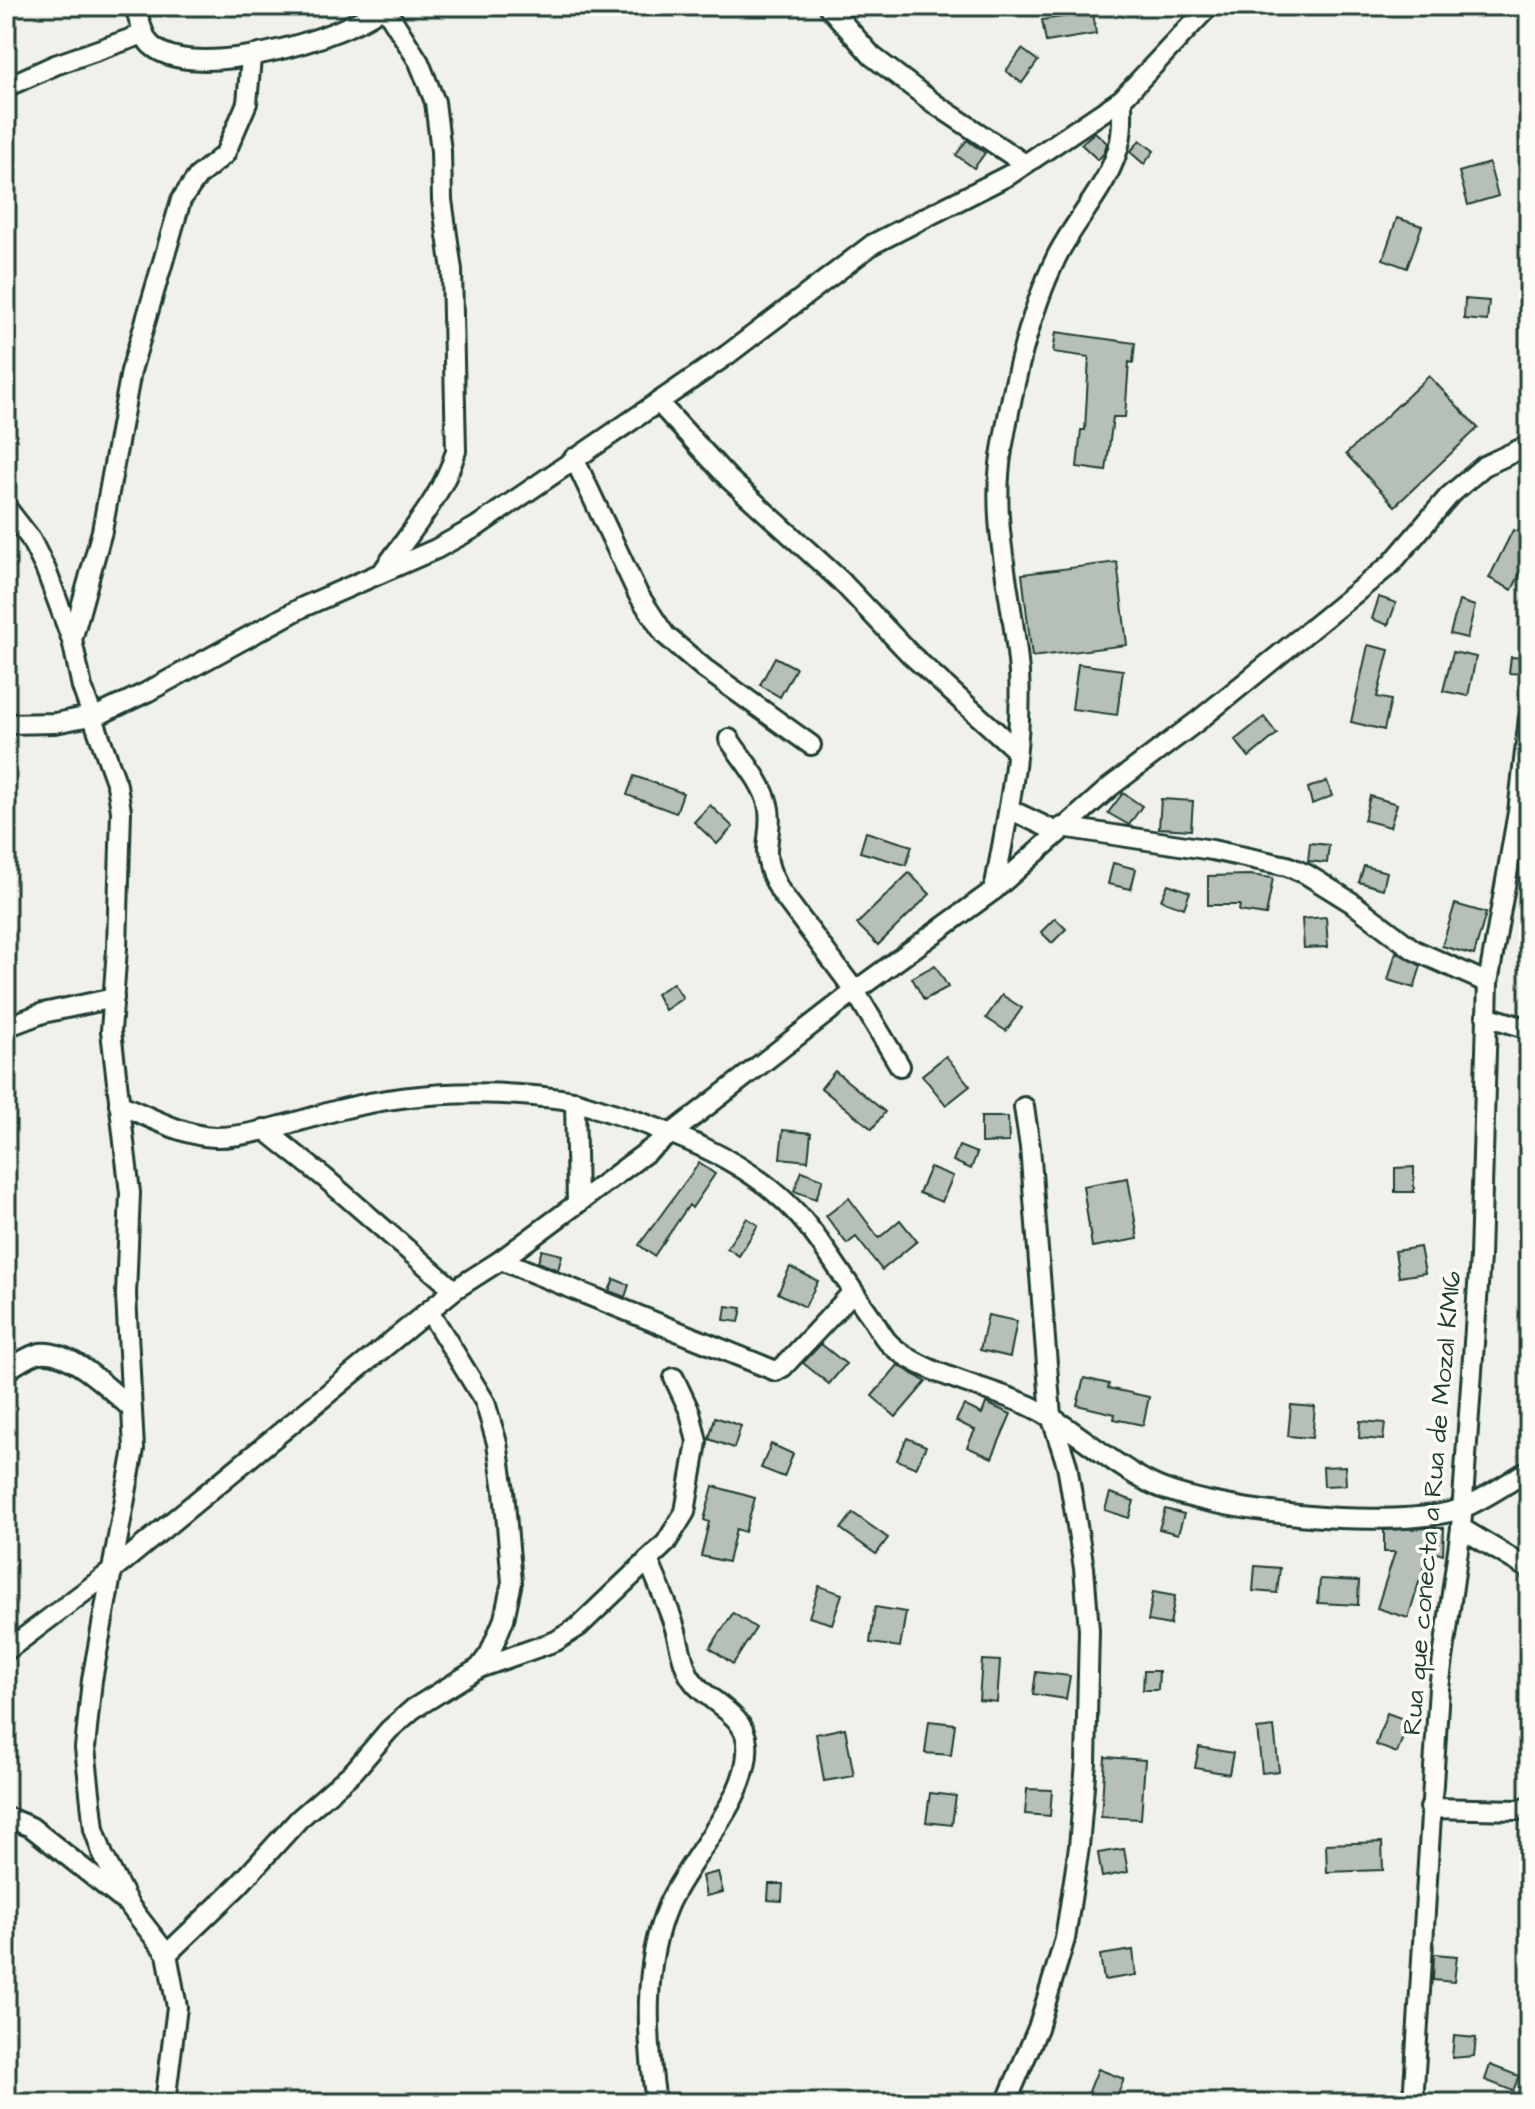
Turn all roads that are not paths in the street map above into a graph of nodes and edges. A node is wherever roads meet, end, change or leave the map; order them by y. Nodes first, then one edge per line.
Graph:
1 (134, 6) edge
2 (384, 6) edge
3 (828, 6) edge
4 (1209, 6) edge
5 (144, 34) junction
6 (251, 58) junction
7 (6, 87) edge
8 (1122, 99) junction
9 (1025, 164) junction
10 (658, 402) junction
11 (1529, 445) edge
12 (574, 458) junction
13 (6, 507) edge
14 (382, 572) junction
15 (72, 640) junction
16 (91, 718) junction
17 (1529, 718) edge
18 (6, 724) edge
19 (729, 739) dead end
20 (811, 745) dead end
21 (1016, 750) junction
22 (1009, 809) junction
23 (1059, 830) junction
24 (994, 890) junction
25 (1488, 983) junction
26 (855, 991) junction
27 (114, 998) junction
28 (1486, 1016) junction
29 (6, 1027) edge
30 (1529, 1029) edge
31 (900, 1066) dead end
32 (575, 1101) junction
33 (119, 1104) junction
34 (1024, 1107) dead end
35 (264, 1129) junction
36 (671, 1134) junction
37 (577, 1202) junction
38 (501, 1260) junction
39 (454, 1290) junction
40 (852, 1293) junction
41 (429, 1311) junction
42 (6, 1371) edge
43 (674, 1378) dead end
44 (130, 1407) junction
45 (1051, 1416) junction
46 (1529, 1470) edge
47 (1463, 1508) junction
48 (1461, 1528) junction
49 (648, 1560) junction
50 (1529, 1569) edge
51 (112, 1571) junction
52 (6, 1651) edge
53 (479, 1668) junction
54 (1529, 1806) edge
55 (1430, 1808) junction
56 (6, 1817) edge
57 (129, 1905) junction
58 (167, 1954) junction
59 (165, 2103) edge
60 (656, 2103) edge
61 (1006, 2103) edge
62 (1413, 2103) edge

1 - 5 street
2 - 6 street
2 - 14 street
3 - 9 street
4 - 8 street
5 - 6 street
5 - 7 street
6 - 15 street
8 - 9 street
8 - 21 street
9 - 10 street
10 - 12 street
10 - 21 street
11 - 23 street
12 - 14 street
12 - 20 street
13 - 15 street
14 - 16 street
15 - 16 street
16 - 18 street
16 - 27 street
17 - 25 street, Rua que conecta a Rua de Mozal KM16
19 - 26 street
21 - 22 street
22 - 23 street
22 - 24 street
23 - 24 street
23 - 25 street
24 - 26 street
25 - 28 street, Rua que conecta a Rua de Mozal KM16
26 - 31 street
26 - 36 street
27 - 29 street
27 - 33 street
28 - 30 street
28 - 47 street, Rua que conecta a Rua de Mozal KM16
32 - 35 street
32 - 36 street
32 - 37 street
33 - 35 street
33 - 44 street
34 - 45 street
35 - 39 street
36 - 37 street
36 - 40 street
37 - 38 street
38 - 39 street
38 - 40 street
39 - 41 street
40 - 45 street
41 - 51 street
41 - 53 street
42 - 44 street
43 - 49 street
44 - 51 street
45 - 47 street
45 - 61 street
46 - 47 street
47 - 48 street, Rua que conecta a Rua de Mozal KM16
48 - 50 street
48 - 55 street, Rua que conecta a Rua de Mozal KM16
49 - 53 street
49 - 60 street
51 - 52 street
51 - 57 street
53 - 58 street
54 - 55 street
55 - 62 street, Rua que conecta a Rua de Mozal KM16
56 - 57 street
57 - 58 street
58 - 59 street

